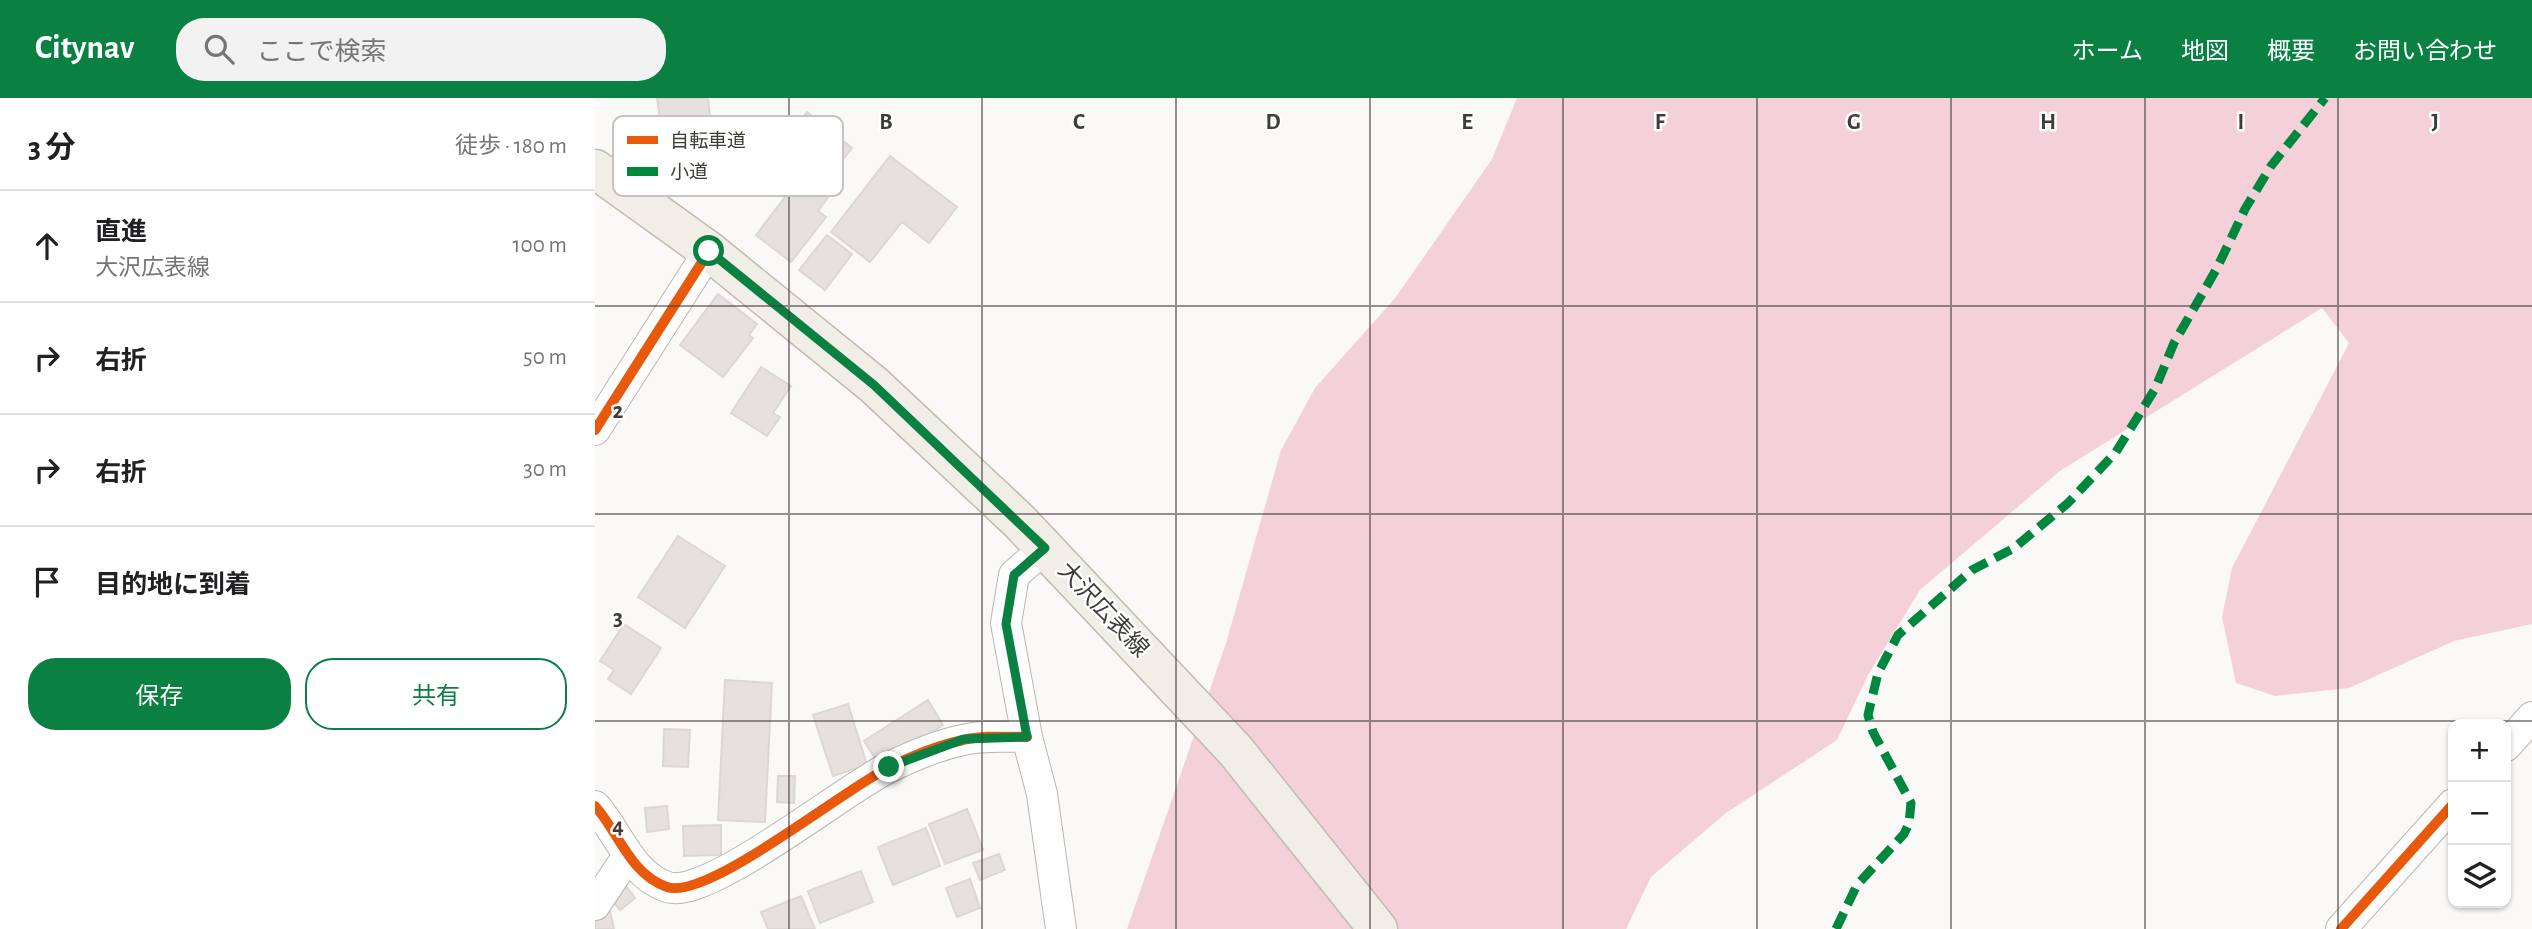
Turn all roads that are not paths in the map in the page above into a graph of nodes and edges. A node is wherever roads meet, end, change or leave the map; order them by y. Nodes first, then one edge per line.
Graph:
1 (595, 169) edge
2 (613, 182) edge
3 (633, 196) edge
4 (709, 251) junction
5 (595, 430) edge
6 (1045, 548) junction
7 (2532, 717) edge
8 (1027, 737) junction
9 (2511, 740) edge
10 (595, 806) edge
11 (2448, 810) edge
12 (627, 857) junction
13 (595, 905) edge
14 (1061, 929) edge
15 (1378, 929) edge
16 (2341, 929) edge

1 - 2 main road, 大沢広表線
3 - 4 main road, 大沢広表線
4 - 5 street
4 - 6 main road, 大沢広表線
6 - 8 street
6 - 15 main road, 大沢広表線
7 - 9 street
8 - 12 street
8 - 14 street
10 - 12 street
11 - 16 street
12 - 13 street

